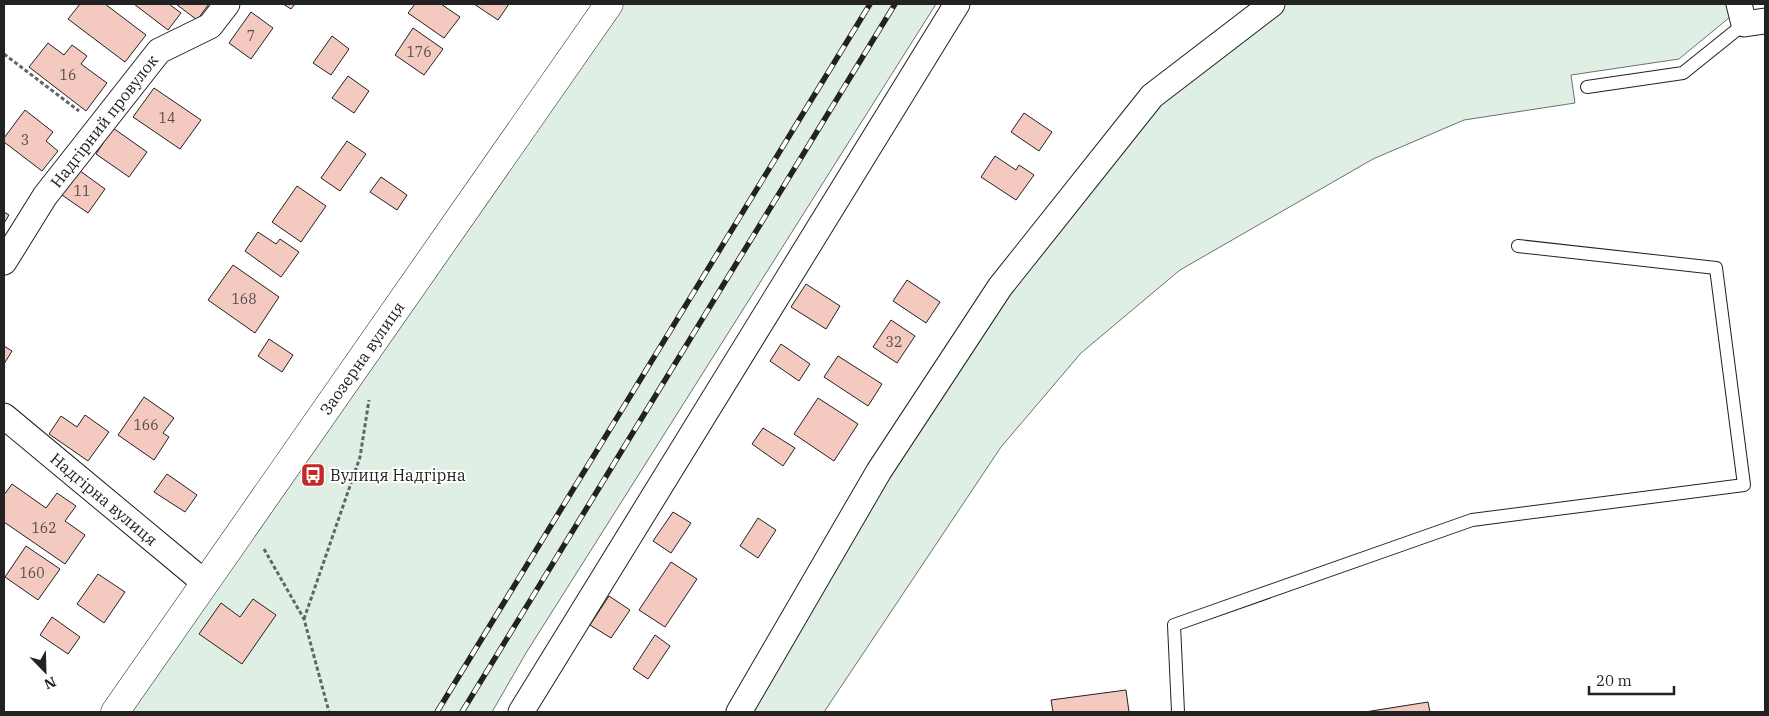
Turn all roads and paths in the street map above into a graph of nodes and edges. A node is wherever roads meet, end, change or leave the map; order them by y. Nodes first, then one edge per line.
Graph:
1 (227, 4) edge
2 (609, 4) edge
3 (957, 4) edge
4 (1272, 4) edge
5 (1749, 16) edge
6 (4, 54) edge
7 (1587, 87) dead end
8 (99, 126) junction
9 (1518, 246) dead end
10 (4, 262) edge
11 (370, 391) dead end
12 (4, 416) edge
13 (248, 522) junction
14 (205, 583) junction
15 (304, 619) junction
16 (115, 712) edge
17 (329, 712) edge
18 (522, 712) edge
19 (739, 712) edge
20 (1178, 712) edge

1 - 8 street, Надгірний провулок
2 - 13 street, Заозерна вулиця
3 - 18 street
4 - 19 street
5 - 7 lane
6 - 8 path
8 - 10 street, Надгірний провулок
9 - 20 lane
11 - 15 path
12 - 14 street, Надгірна вулиця
13 - 14 street, Заозерна вулиця
13 - 15 path
14 - 16 street, Заозерна вулиця
15 - 17 path

